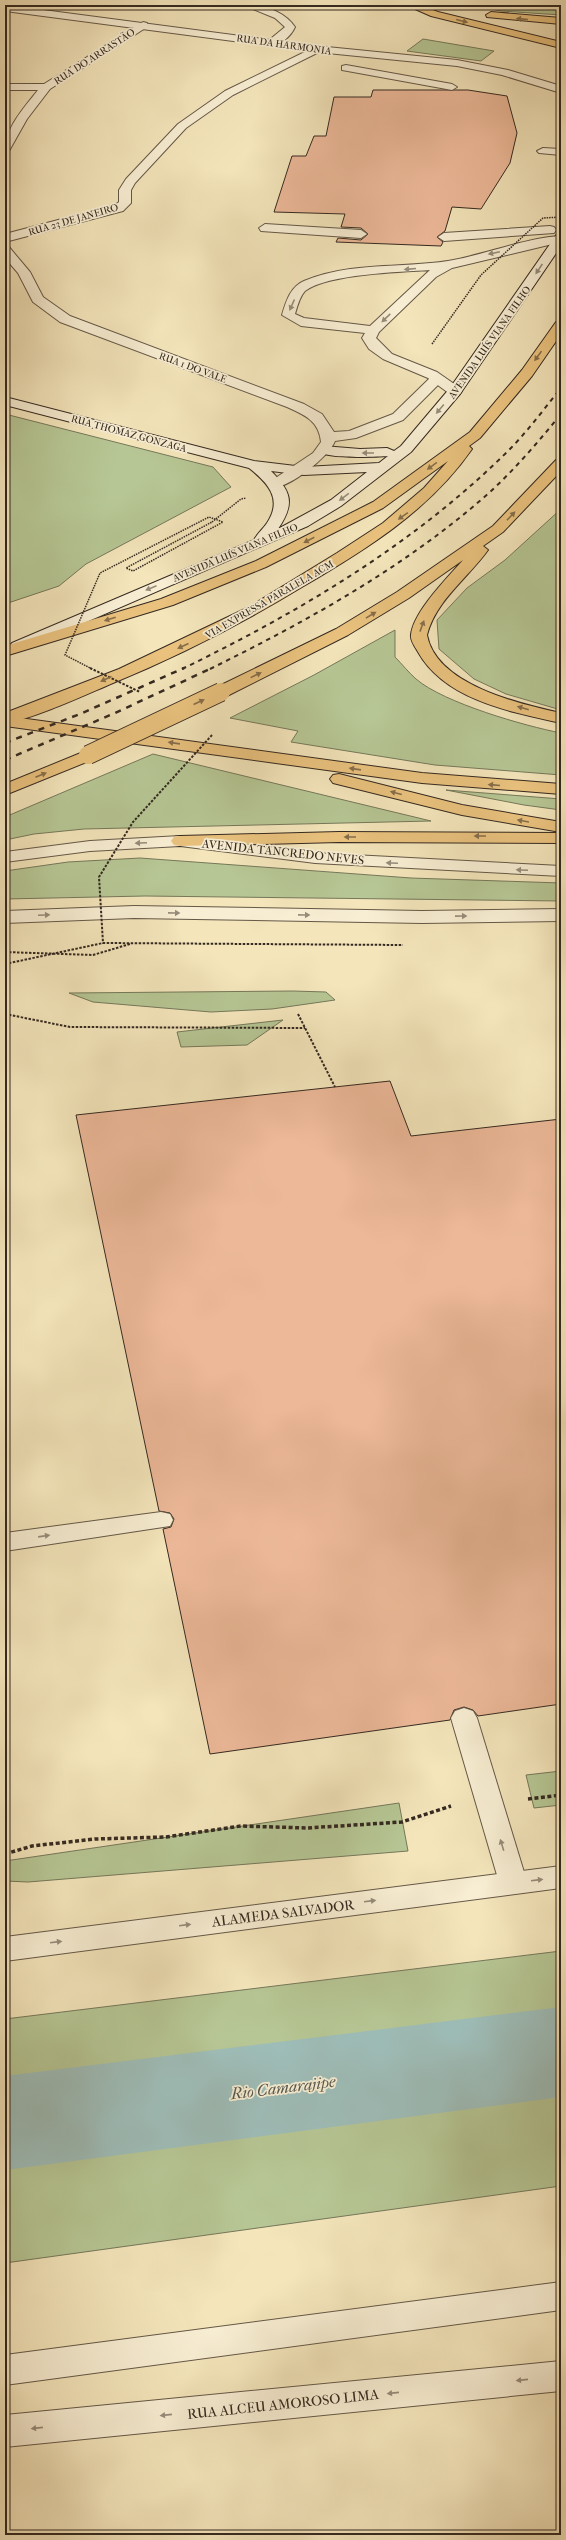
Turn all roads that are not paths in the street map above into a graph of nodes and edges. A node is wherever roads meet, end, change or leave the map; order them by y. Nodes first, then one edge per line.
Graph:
1 (248, 5) edge
2 (411, 5) edge
3 (444, 5) edge
4 (5, 8) edge
5 (561, 21) edge
6 (144, 25) junction
7 (272, 43) junction
8 (561, 45) edge
9 (317, 49) junction
10 (346, 68) dead end
11 (5, 87) edge
12 (46, 87) junction
13 (452, 87) dead end
14 (561, 90) edge
15 (5, 149) edge
16 (543, 151) dead end
17 (561, 152) edge
18 (265, 228) dead end
19 (361, 234) dead end
20 (561, 235) edge
21 (444, 237) dead end
22 (5, 238) edge
23 (5, 250) edge
24 (448, 265) junction
25 (5, 271) edge
26 (24, 272) junction
27 (561, 325) edge
28 (373, 330) junction
29 (438, 378) junction
30 (455, 391) junction
31 (5, 401) edge
32 (475, 435) junction
33 (325, 444) junction
34 (406, 448) junction
35 (561, 463) edge
36 (254, 465) junction
37 (384, 466) junction
38 (298, 471) junction
39 (279, 490) junction
40 (498, 529) junction
41 (256, 545) junction
42 (7, 650) edge
43 (561, 718) edge
44 (5, 720) edge
45 (213, 748) junction
46 (561, 789) edge
47 (5, 790) edge
48 (561, 827) edge
49 (561, 838) edge
50 (180, 841) junction
51 (5, 857) edge
52 (561, 871) edge
53 (561, 915) edge
54 (5, 917) edge
55 (161, 1520) dead end
56 (5, 1542) edge
57 (464, 1718) dead end
58 (561, 1877) edge
59 (513, 1882) junction
60 (5, 1949) edge
61 (561, 2296) edge
62 (5, 2370) edge
63 (561, 2376) edge
64 (5, 2431) edge

1 - 7 street
2 -> 8 main road
5 -> 3 main road
4 - 6 street, RUA DA HARMONIA
6 - 7 street, RUA DA HARMONIA
6 - 12 street, RUA DO ARRASTÃO
7 - 9 street, RUA DA HARMONIA
9 - 14 street, RUA DA HARMONIA
9 - 22 street, RUA 23 DE JANEIRO
10 - 13 street
11 - 12 street
12 - 15 street, RUA DO ARRASTÃO
16 - 17 street
18 - 19 street
20 - 21 street
20 -> 24 street
20 -> 30 street, AVENIDA LUÍS VIANA FILHO
23 - 26 street, RUA 1 DO VALE
24 -> 28 street
24 -> 28 street
25 - 26 street
26 - 33 street, RUA 1 DO VALE
27 -> 32 main road, AVENIDA LUÍS VIANA FILHO
28 - 29 street
29 - 30 street
29 - 33 street
30 -> 34 street, AVENIDA LUÍS VIANA FILHO
31 - 36 street, RUA THOMAZ GONZAGA
32 -> 42 main road, AVENIDA LUÍS VIANA FILHO
32 -> 44 main road, VIA EXPRESSA PARALELA ACM
34 -> 33 street
33 - 38 street
34 - 37 street, AVENIDA LUÍS VIANA FILHO
40 -> 35 main road
36 - 38 street, RUA THOMAZ GONZAGA
36 - 39 street, RUA THOMAZ GONZAGA
37 - 38 street, RUA THOMAZ GONZAGA
37 -> 41 street, AVENIDA LUÍS VIANA FILHO
38 - 39 street
39 - 41 street
43 -> 40 main road
47 -> 40 main road, bridge
41 -> 42 street, AVENIDA LUÍS VIANA FILHO
45 -> 44 main road
46 -> 45 main road
48 -> 45 main road
49 -> 50 main road
50 -> 51 street, AVENIDA TANCREDO NEVES
52 -> 50 street, AVENIDA TANCREDO NEVES
54 -> 53 street
56 -> 55 street
59 -> 57 street
59 -> 58 street, ALAMEDA SALVADOR
60 -> 59 street, ALAMEDA SALVADOR
61 - 62 street
63 -> 64 street, RUA ALCEU AMOROSO LIMA

